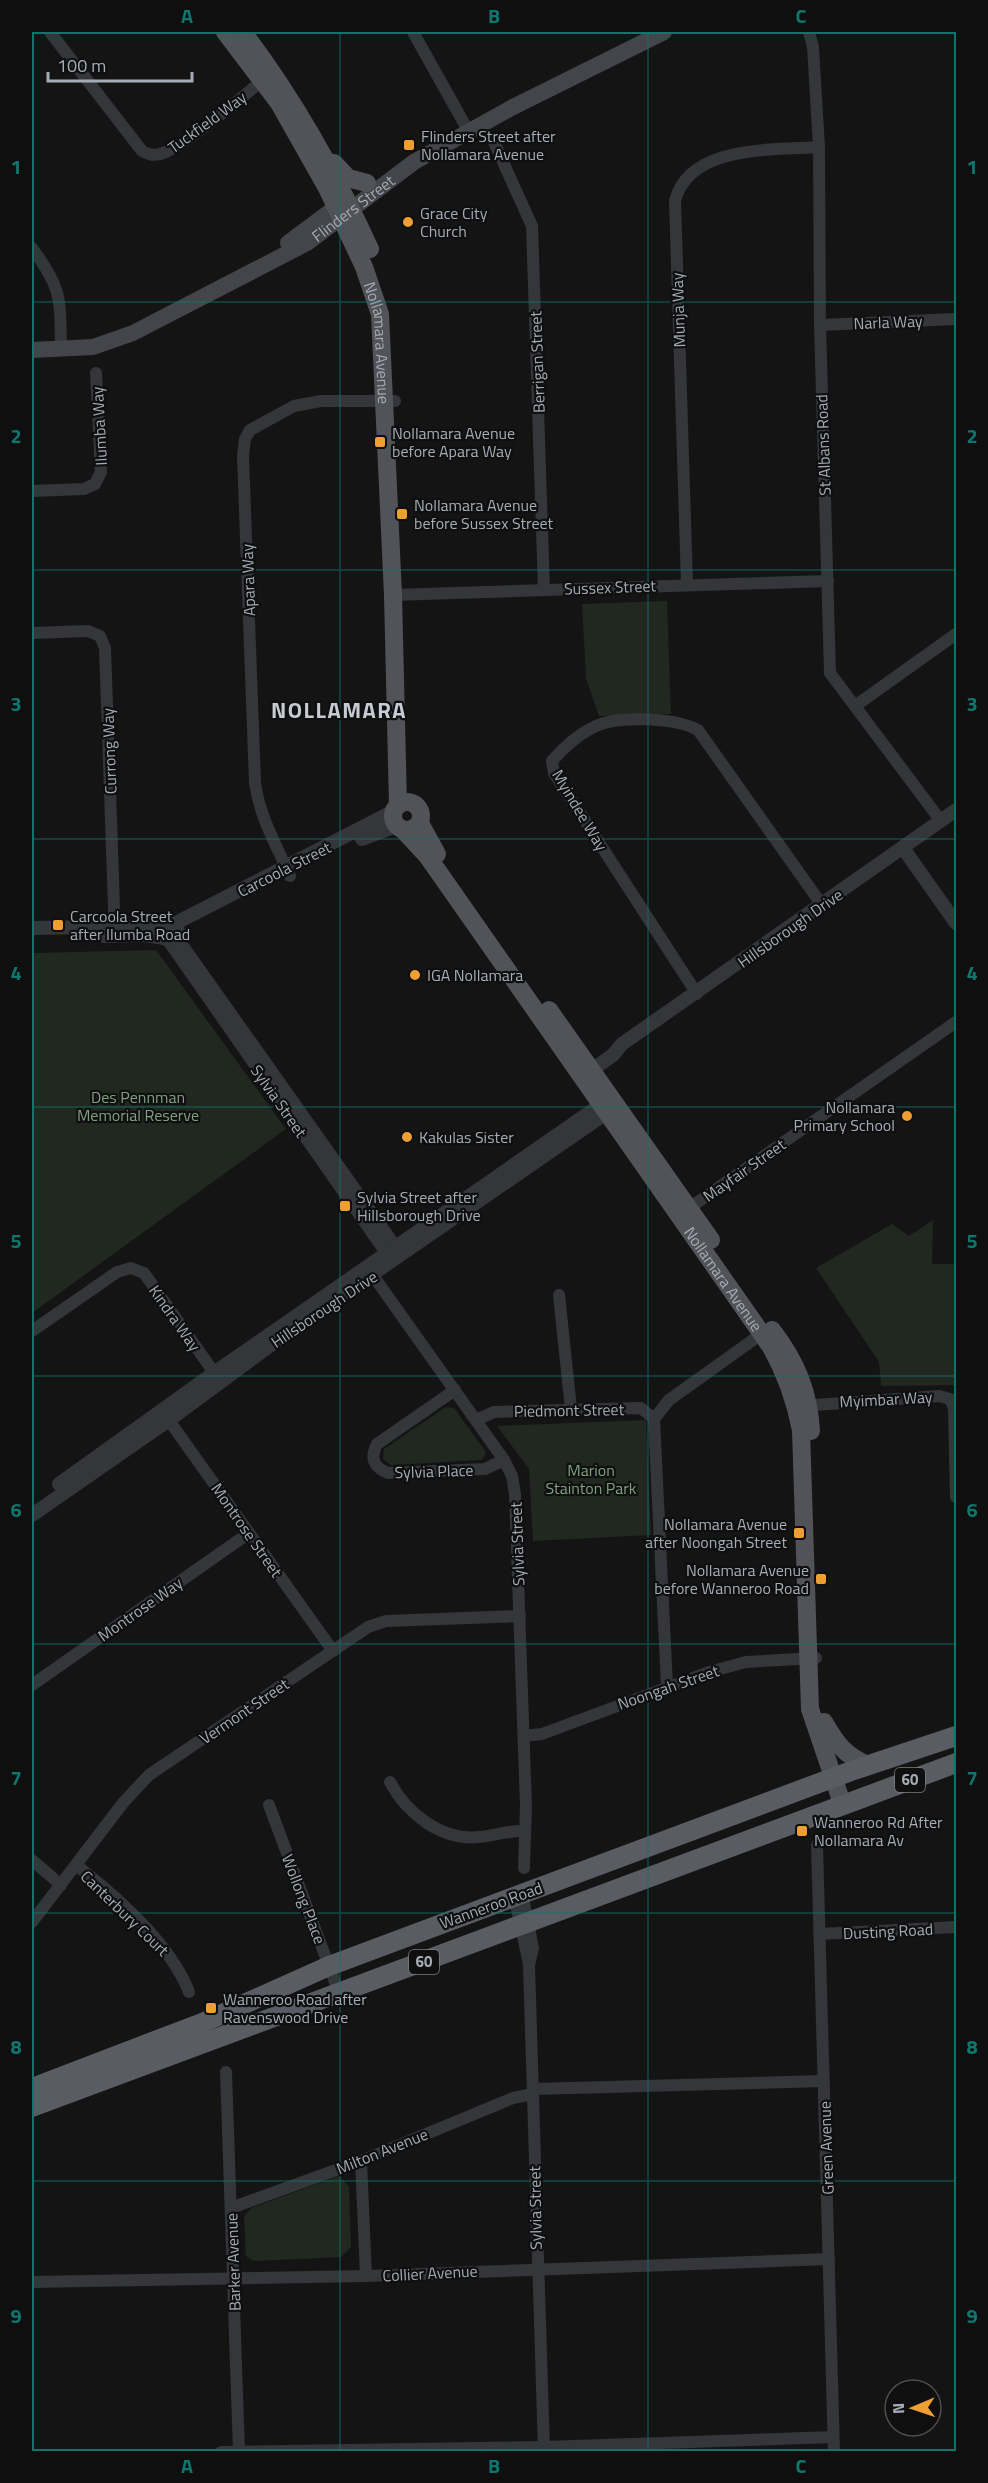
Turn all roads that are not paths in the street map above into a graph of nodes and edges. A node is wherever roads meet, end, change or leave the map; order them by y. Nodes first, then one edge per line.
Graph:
1 (50, 32) edge
2 (225, 32) edge
3 (243, 32) edge
4 (412, 32) edge
5 (641, 32) edge
6 (664, 32) edge
7 (809, 32) edge
8 (268, 76) junction
9 (467, 127) junction
10 (494, 142) dead end
11 (317, 144) junction
12 (819, 147) junction
13 (367, 183) junction
14 (344, 208) junction
15 (32, 248) edge
16 (957, 319) edge
17 (820, 325) junction
18 (32, 343) edge
19 (61, 346) junction
20 (32, 350) edge
21 (96, 373) dead end
22 (390, 401) junction
23 (32, 491) edge
24 (828, 581) junction
25 (687, 584) junction
26 (544, 590) junction
27 (397, 595) junction
28 (32, 633) edge
29 (957, 634) edge
30 (855, 706) junction
31 (957, 810) edge
32 (403, 816) junction
33 (941, 821) junction
34 (903, 848) junction
35 (288, 872) junction
36 (822, 905) junction
37 (957, 923) edge
38 (115, 931) junction
39 (36, 932) edge
40 (171, 933) junction
41 (697, 994) junction
42 (957, 1022) edge
43 (585, 1069) junction
44 (609, 1105) junction
45 (684, 1212) junction
46 (394, 1254) junction
47 (370, 1271) junction
48 (559, 1295) dead end
49 (766, 1330) junction
50 (32, 1331) edge
51 (217, 1377) junction
52 (455, 1390) junction
53 (803, 1406) junction
54 (571, 1409) junction
55 (165, 1415) junction
56 (654, 1419) junction
57 (476, 1420) junction
58 (504, 1460) junction
59 (957, 1497) edge
60 (32, 1505) edge
61 (32, 1515) edge
62 (249, 1533) junction
63 (520, 1616) junction
64 (333, 1651) junction
65 (812, 1658) junction
66 (32, 1685) edge
67 (667, 1686) junction
68 (824, 1722) junction
69 (524, 1736) junction
70 (957, 1736) edge
71 (821, 1746) junction
72 (957, 1762) edge
73 (868, 1766) junction
74 (837, 1776) junction
75 (390, 1782) dead end
76 (803, 1789) junction
77 (847, 1804) junction
78 (269, 1805) dead end
79 (525, 1831) junction
80 (817, 1845) dead end
81 (32, 1860) edge
82 (76, 1865) junction
83 (524, 1868) dead end
84 (62, 1885) junction
85 (518, 1895) junction
86 (32, 1922) edge
87 (525, 1924) junction
88 (957, 1927) edge
89 (819, 1934) junction
90 (329, 1966) junction
91 (189, 1992) dead end
92 (339, 1993) junction
93 (226, 2072) dead end
94 (824, 2081) junction
95 (32, 2088) edge
96 (533, 2091) junction
97 (32, 2107) edge
98 (362, 2161) junction
99 (231, 2208) junction
100 (829, 2259) junction
101 (536, 2268) junction
102 (366, 2276) junction
103 (233, 2278) junction
104 (32, 2282) edge
105 (833, 2437) junction
106 (544, 2449) edge
107 (221, 2451) edge
108 (239, 2451) edge
109 (834, 2451) edge

1 - 8 street, Tuckfield Way
2 - 8 main road, Nollamara Avenue
3 - 8 main road, Nollamara Avenue
4 - 9 street
5 - 9 main road, Flinders Street
6 - 9 main road, Flinders Street
7 - 12 street, St Albans Road
8 - 11 main road, Nollamara Avenue
8 - 14 main road, Nollamara Avenue
9 - 13 main road, Flinders Street
9 - 14 main road, Flinders Street
10 - 26 street, Berrigan Street
11 - 13 main road
11 - 14 main road, Nollamara Avenue
12 - 17 street, St Albans Road
12 - 25 street, Munja Way
13 - 14 main road, Flinders Street
14 - 19 main road, Flinders Street
14 - 22 main road, Nollamara Avenue
15 - 19 street
16 - 17 street, Narla Way
17 - 24 street, St Albans Road
18 - 19 main road, Flinders Street
19 - 20 main road, Flinders Street
21 - 23 street, Ilumba Way
22 - 27 main road, Nollamara Avenue
22 - 35 street, Apara Way
24 - 25 street, Sussex Street
24 - 30 street, St Albans Road
25 - 26 street, Sussex Street
26 - 27 street, Sussex Street
27 - 32 main road, Nollamara Avenue
28 - 38 street, Currong Way
29 - 30 street
30 - 33 street, St Albans Road
31 - 33 street, Hillsborough Drive
32 - 35 street, Carcoola Street
32 - 43 main road, Nollamara Avenue
33 - 34 street, Hillsborough Drive
34 - 36 street, Hillsborough Drive
34 - 37 street
35 - 40 street, Carcoola Street
36 - 41 street, Hillsborough Drive
36 - 41 street, Myindee Way
38 - 39 street, Carcoola Street
38 - 40 street, Carcoola Street
40 - 46 street, Sylvia Street
41 - 43 street, Hillsborough Drive
42 - 45 street, Mayfair Street
43 - 44 main road, Nollamara Avenue
44 - 45 main road, Nollamara Avenue
44 - 46 street, Hillsborough Drive
45 - 49 main road, Nollamara Avenue
46 - 47 street, Hillsborough Drive
47 - 51 street, Hillsborough Drive
47 - 52 street, Sylvia Street
48 - 54 street
49 - 53 main road, Nollamara Avenue
49 - 56 street
50 - 51 street, Kindra Way
51 - 55 street, Hillsborough Drive
52 - 57 street, Sylvia Street
52 - 58 street, Sylvia Place
53 - 59 street, Myimbar Way
53 - 65 main road, Nollamara Avenue
54 - 56 street, Piedmont Street
54 - 57 street, Piedmont Street
55 - 60 street, Hillsborough Drive
55 - 61 street, Hillsborough Drive
55 - 62 street, Montrose Street
56 - 67 street
57 - 58 street, Sylvia Street
58 - 63 street, Sylvia Street
62 - 64 street, Montrose Street
62 - 66 street, Montrose Way
63 - 64 street, Vermont Street
63 - 69 street, Sylvia Street
64 - 82 street, Vermont Street
65 - 67 street, Noongah Street
65 - 68 main road, Nollamara Avenue
65 - 71 main road, Nollamara Avenue
67 - 69 street, Noongah Street
68 - 73 main road
68 - 74 main road, Nollamara Avenue
69 - 79 street, Sylvia Street
70 - 73 highway, Wanneroo Road / 60
71 - 74 main road, Nollamara Avenue
71 - 76 main road
72 - 77 highway, Wanneroo Road / 60
73 - 74 highway, Wanneroo Road / 60
74 - 76 highway, Wanneroo Road / 60
74 - 77 main road, Nollamara Avenue
75 - 79 street
76 - 85 highway, Wanneroo Road / 60
77 - 87 highway, Wanneroo Road / 60
78 - 90 street, Wollong Place
79 - 83 street, Sylvia Street
80 - 89 street, Green Avenue
81 - 84 street
82 - 84 street, Vermont Street
82 - 91 street, Canterbury Court
84 - 86 street, Vermont Street
85 - 87 street, Sylvia Street
85 - 90 highway, Wanneroo Road / 60
87 - 92 highway, Wanneroo Road / 60
87 - 96 street, Sylvia Street
88 - 89 street, Dusting Road
89 - 94 street, Green Avenue
90 - 92 street, Wollong Place
90 - 95 highway, Wanneroo Road / 60
92 - 97 highway, Wanneroo Road / 60
93 - 99 street, Barker Avenue
94 - 96 street, Milton Avenue
94 - 100 street, Green Avenue
96 - 98 street, Milton Avenue
96 - 101 street, Sylvia Street
98 - 99 street, Milton Avenue
98 - 102 street
99 - 103 street, Barker Avenue
100 - 101 street, Collier Avenue
100 - 105 street, Green Avenue
101 - 102 street, Collier Avenue
101 - 106 street, Sylvia Street
102 - 103 street, Collier Avenue
103 - 104 street, Collier Avenue
103 - 108 street, Barker Avenue
105 - 106 street
105 - 109 street, Green Avenue
106 - 108 street
107 - 108 street

